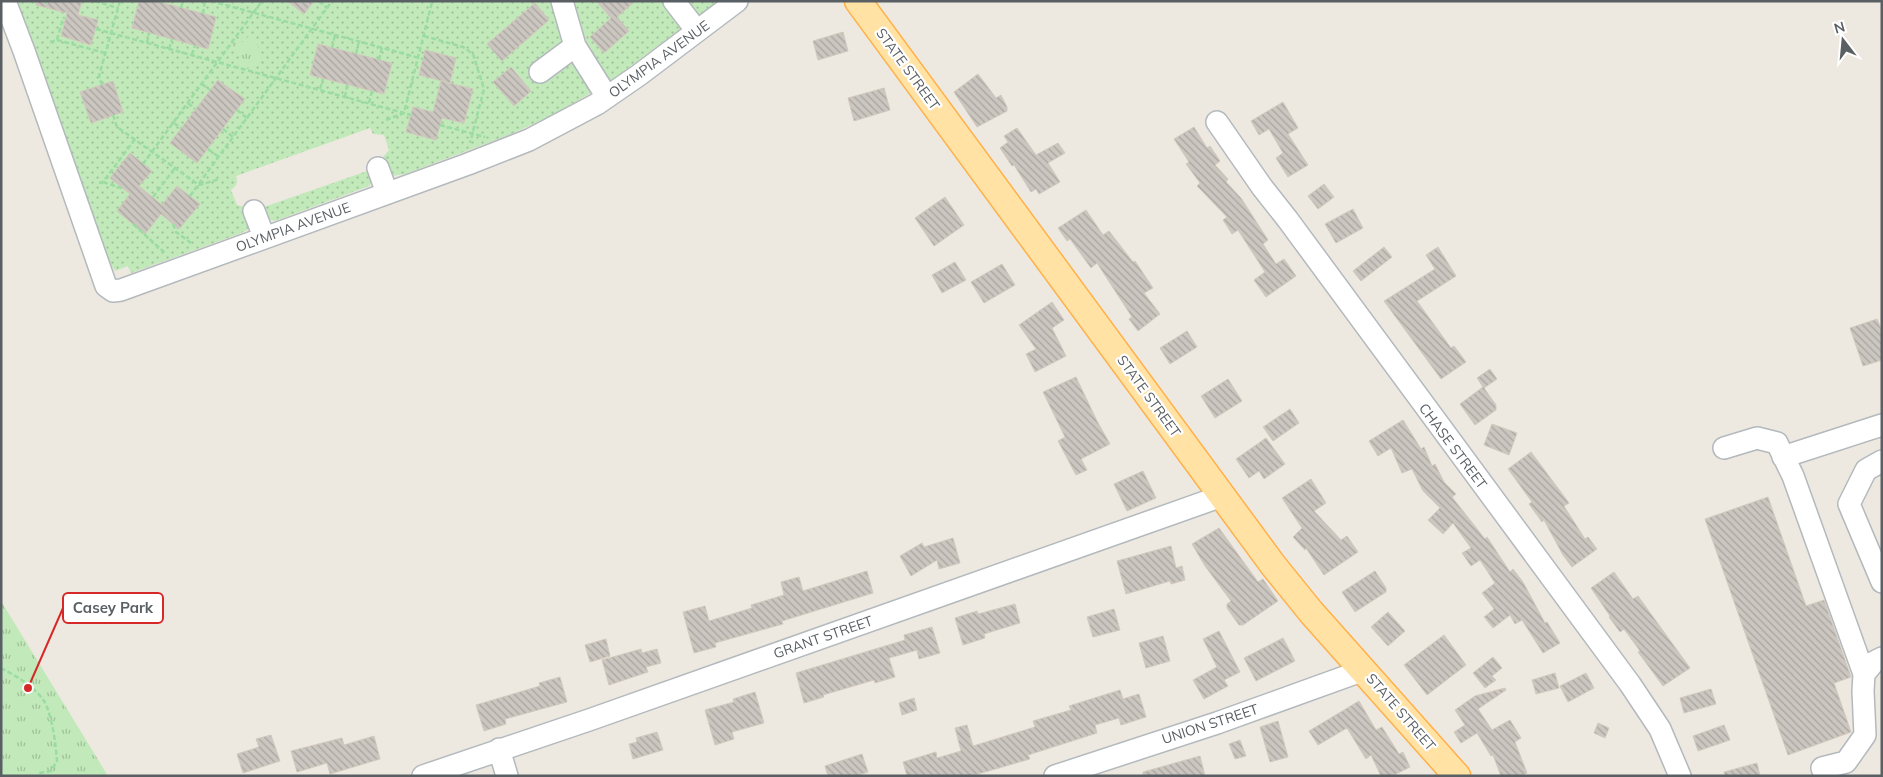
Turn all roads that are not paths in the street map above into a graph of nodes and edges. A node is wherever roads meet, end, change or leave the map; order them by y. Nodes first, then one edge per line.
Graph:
1 (5, 1) edge
2 (562, 1) edge
3 (674, 1) edge
4 (737, 1) edge
5 (858, 1) edge
6 (697, 31) junction
7 (575, 46) junction
8 (540, 72) dead end
9 (607, 97) junction
10 (1217, 122) dead end
11 (378, 168) dead end
12 (387, 193) junction
13 (254, 211) dead end
14 (264, 238) junction
15 (1882, 425) edge
16 (1724, 448) dead end
17 (1783, 457) junction
18 (1882, 461) edge
19 (1222, 496) junction
20 (1882, 582) edge
21 (1882, 658) edge
22 (1364, 670) junction
23 (1864, 674) junction
24 (499, 749) junction
25 (423, 776) edge
26 (507, 776) edge
27 (1055, 776) edge
28 (1457, 776) edge
29 (1680, 776) edge
30 (1825, 776) edge

1 - 14 street, OLYMPIA AVENUE
2 - 7 street
3 - 6 street
4 - 6 street, OLYMPIA AVENUE
5 - 19 main road, STATE STREET
6 - 9 street, OLYMPIA AVENUE
7 - 8 street
7 - 9 street
9 - 12 street, OLYMPIA AVENUE
10 - 29 street, CHASE STREET
11 - 12 street
12 - 14 street, OLYMPIA AVENUE
13 - 14 street
15 - 17 street
16 - 17 street
17 - 23 street
18 - 20 street
19 - 22 main road, STATE STREET
19 - 24 street, GRANT STREET
21 - 23 street
22 - 27 street, UNION STREET
22 - 28 main road, STATE STREET
23 - 30 street
24 - 25 street, GRANT STREET
24 - 26 street

